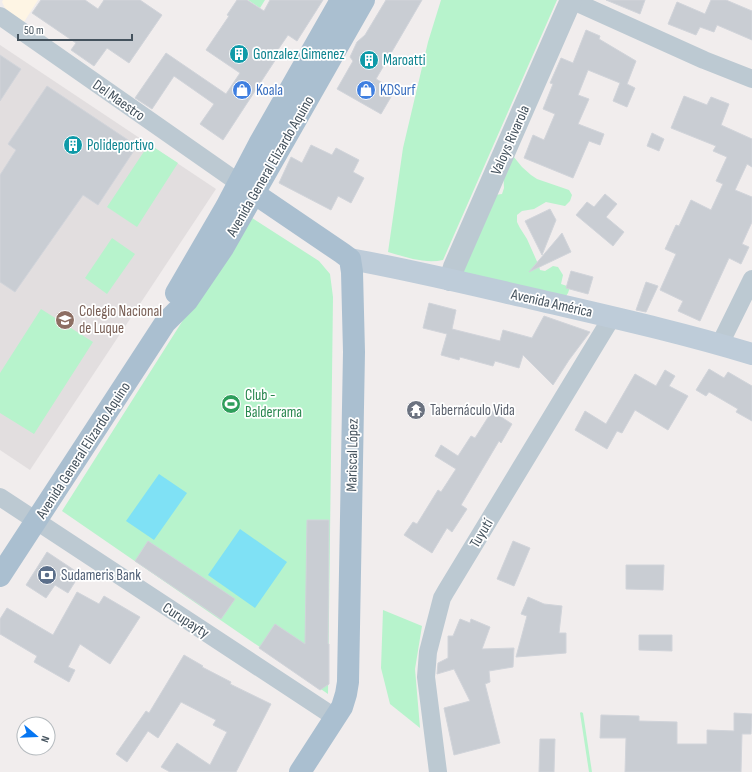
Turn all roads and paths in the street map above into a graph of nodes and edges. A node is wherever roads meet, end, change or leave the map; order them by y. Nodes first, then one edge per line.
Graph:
1 (341, 0) edge
2 (364, 0) edge
3 (571, 0) edge
4 (0, 16) edge
5 (752, 79) edge
6 (247, 188) junction
7 (350, 259) junction
8 (752, 279) edge
9 (450, 280) junction
10 (612, 317) junction
11 (720, 344) junction
12 (752, 354) edge
13 (0, 497) edge
14 (36, 522) junction
15 (0, 576) edge
16 (336, 718) junction
17 (300, 772) edge
18 (438, 772) edge

1 - 6 main road, Avenida General Elizardo Aquino
2 - 6 main road, Avenida General Elizardo Aquino
3 - 5 street
3 - 9 street, Valoys Rivarola
4 - 6 street, Del Maestro
6 - 7 main road
6 - 14 main road, Avenida General Elizardo Aquino
7 - 9 main road, Avenida América
7 - 16 main road, Mariscal López
8 - 11 street
9 - 10 main road, Avenida América
10 - 11 main road, Avenida América
10 - 18 street, Tuyutí
11 - 12 main road, Avenida América
13 - 14 street, Curupayty
14 - 15 main road, Avenida General Elizardo Aquino
14 - 16 street, Curupayty
16 - 17 main road, Mariscal López

